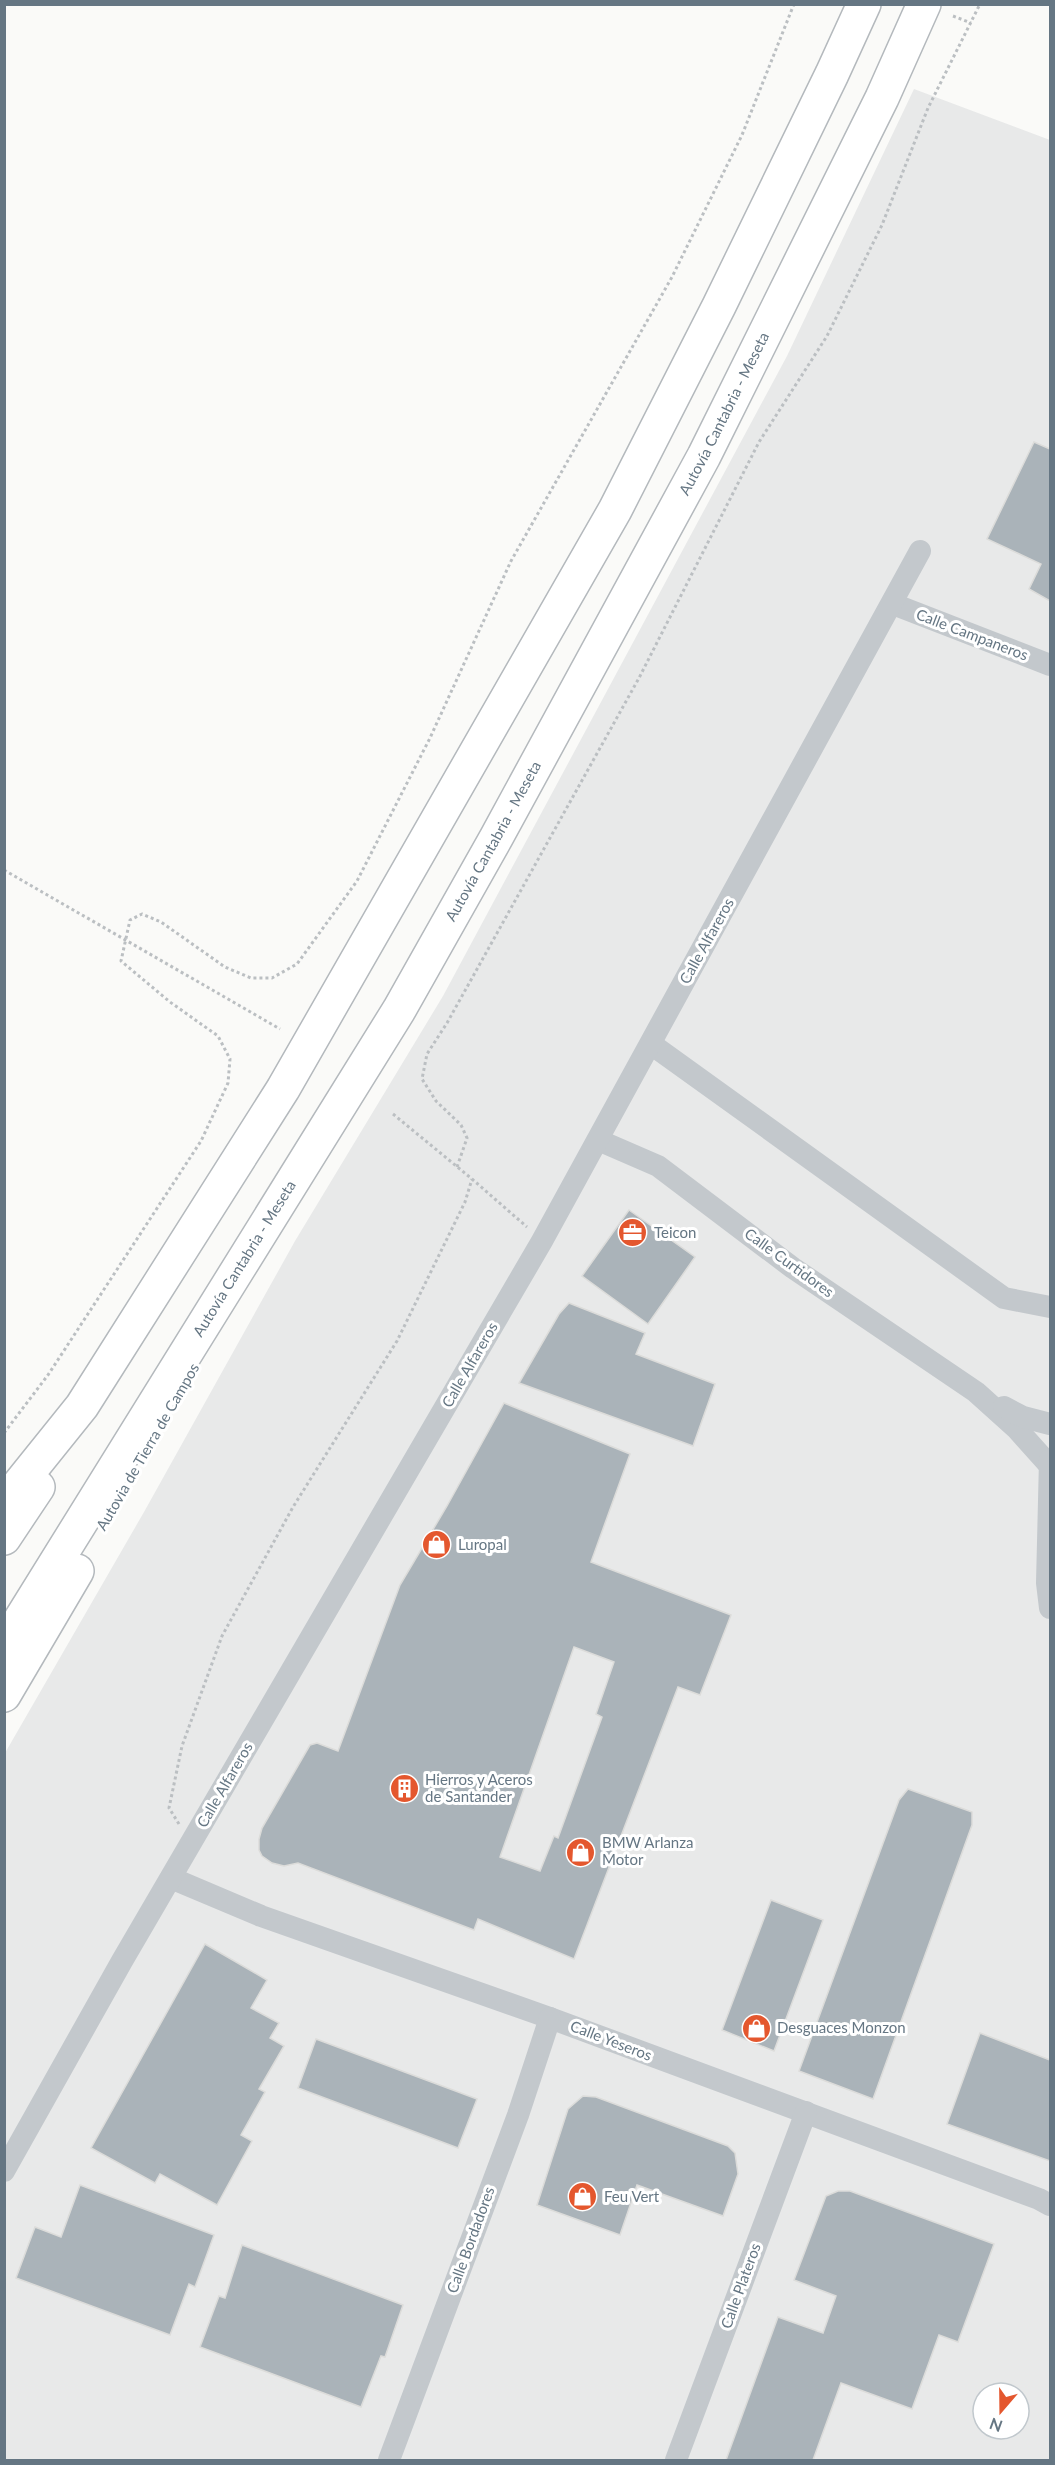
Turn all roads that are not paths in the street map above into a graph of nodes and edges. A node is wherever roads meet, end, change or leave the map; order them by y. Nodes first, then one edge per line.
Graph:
1 (864, 4) edge
2 (938, 10) edge
3 (920, 551) dead end
4 (893, 604) junction
5 (1050, 665) edge
6 (399, 1010) junction
7 (651, 1044) junction
8 (598, 1140) junction
9 (1004, 1298) junction
10 (1050, 1307) edge
11 (1050, 1319) edge
12 (976, 1392) junction
13 (82, 1406) junction
14 (1050, 1424) edge
15 (1050, 1460) edge
16 (1050, 1466) edge
17 (4, 1503) edge
18 (4, 1538) edge
19 (1050, 1608) edge
20 (4, 1646) edge
21 (4, 1695) edge
22 (171, 1878) junction
23 (550, 2018) junction
24 (806, 2112) junction
25 (4, 2171) edge
26 (1050, 2205) edge
27 (389, 2460) edge
28 (676, 2460) edge

1 - 13 highway
2 - 6 highway, Autovía Cantabria - Meseta
3 - 4 street, Calle Alfareros
4 - 5 street, Calle Campaneros
4 - 7 street, Calle Alfareros
6 - 20 highway, Autovía Cantabria - Meseta
6 - 21 highway, Autovia de Tierra de Campos
7 - 8 street, Calle Alfareros
7 - 9 street
8 - 12 street, Calle Curtidores
8 - 22 street, Calle Alfareros
9 - 10 street
9 - 11 street
12 - 14 street, Calle Curtidores
12 - 16 street, Calle Curtidores
13 - 17 highway
13 - 18 highway
15 - 16 street
16 - 19 street
22 - 23 street, Calle Yeseros
22 - 25 street, Calle Alfareros
23 - 24 street, Calle Yeseros
23 - 27 street, Calle Bordadores
24 - 26 street, Calle Yeseros
24 - 28 street, Calle Plateros

